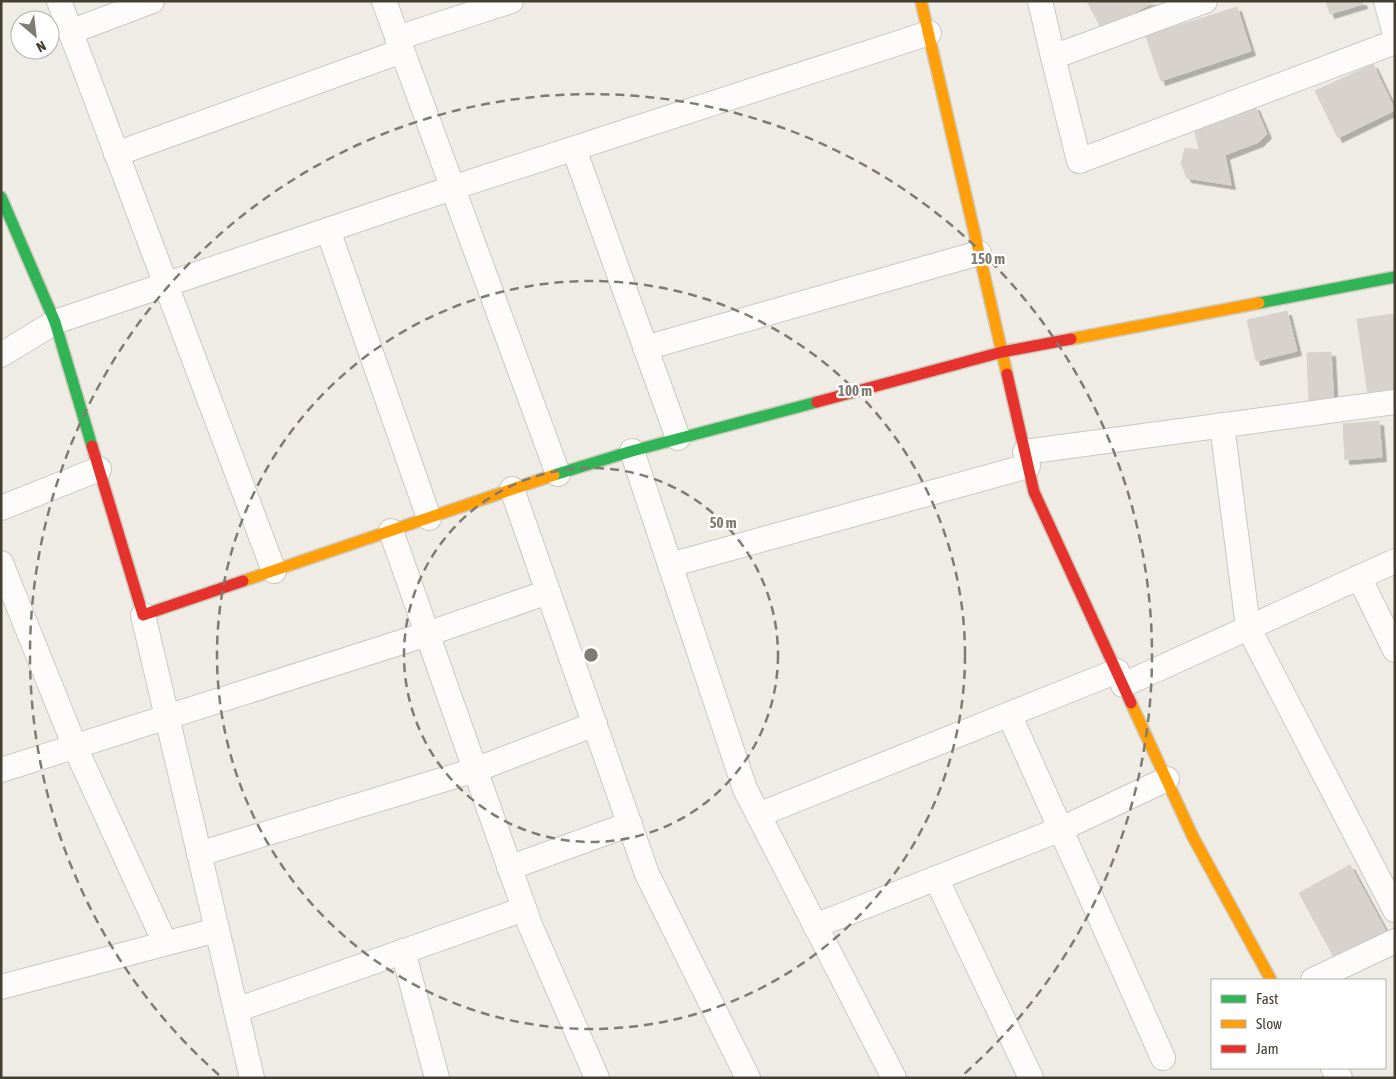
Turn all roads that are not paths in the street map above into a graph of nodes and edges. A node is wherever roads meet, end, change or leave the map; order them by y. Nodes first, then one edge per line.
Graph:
1 (59, 1) edge
2 (152, 1) edge
3 (384, 1) edge
4 (510, 1) edge
5 (921, 1) edge
6 (1040, 1) edge
7 (1205, 1) edge
8 (1386, 1) edge
9 (70, 32) junction
10 (928, 33) junction
11 (1395, 34) edge
12 (1395, 42) edge
13 (400, 45) junction
14 (1053, 57) junction
15 (574, 149) junction
16 (116, 154) junction
17 (452, 188) junction
18 (1, 197) edge
19 (328, 230) junction
20 (979, 253) junction
21 (1395, 277) edge
22 (166, 285) junction
23 (55, 322) junction
24 (645, 348) junction
25 (1002, 352) junction
26 (1, 355) edge
27 (1395, 402) edge
28 (1222, 425) junction
29 (678, 438) junction
30 (632, 451) junction
31 (1026, 459) junction
32 (99, 469) junction
33 (558, 474) junction
34 (512, 490) junction
35 (1, 508) edge
36 (429, 518) junction
37 (391, 531) junction
38 (1395, 561) edge
39 (670, 565) junction
40 (274, 571) junction
41 (3, 574) edge
42 (1359, 577) junction
43 (548, 592) junction
44 (143, 615) junction
45 (1248, 628) junction
46 (427, 634) junction
47 (1395, 650) edge
48 (1120, 678) junction
49 (1009, 714) junction
50 (168, 718) junction
51 (595, 724) junction
52 (75, 747) junction
53 (1, 770) edge
54 (475, 770) junction
55 (1167, 779) junction
56 (758, 815) junction
57 (630, 824) junction
58 (1061, 829) junction
59 (199, 854) junction
60 (510, 868) junction
61 (936, 878) junction
62 (524, 909) junction
63 (1395, 910) edge
64 (816, 926) junction
65 (217, 930) junction
66 (1395, 941) edge
67 (165, 943) junction
68 (403, 952) junction
69 (1270, 979) edge
70 (1315, 979) edge
71 (1, 987) edge
72 (236, 1010) junction
73 (1163, 1058) dead end
74 (252, 1078) edge
75 (437, 1078) edge
76 (597, 1078) edge
77 (748, 1078) edge
78 (894, 1078) edge
79 (1031, 1078) edge

1 - 9 street
2 - 9 street
3 - 13 street
4 - 13 street
5 - 10 street
6 - 14 street
7 - 14 street
8 - 11 street
9 - 16 street
10 - 15 street
10 - 20 street
12 - 14 street
13 - 16 street
13 - 17 street
15 - 17 street
15 - 24 street
16 - 22 street
17 - 19 street
17 - 33 street
18 - 23 street
19 - 22 street
19 - 36 street
20 - 24 street
20 - 25 street
21 - 25 street
22 - 23 street
22 - 40 street
23 - 26 street
23 - 32 street
24 - 29 street
25 - 29 street
25 - 31 street
27 - 28 street
28 - 31 street
28 - 45 street
29 - 30 street
30 - 33 street
30 - 39 street
31 - 39 street
31 - 48 street
32 - 35 street
32 - 44 street
33 - 34 street
34 - 36 street
34 - 43 street
36 - 37 street
37 - 40 street
37 - 46 street
38 - 42 street
39 - 56 street
40 - 44 street
41 - 52 street
42 - 45 street
42 - 47 street
43 - 46 street
43 - 51 street
44 - 50 street
45 - 48 street
45 - 63 street
46 - 50 street
46 - 54 street
48 - 49 street
48 - 55 street
49 - 56 street
49 - 58 street
50 - 52 street
50 - 59 street
51 - 54 street
51 - 57 street
52 - 53 street
52 - 67 street
54 - 59 street
54 - 60 street
55 - 58 street
55 - 69 street
56 - 64 street
57 - 60 street
57 - 77 street
58 - 61 street
58 - 73 street
59 - 65 street
60 - 62 street
61 - 64 street
61 - 79 street
62 - 68 street
62 - 76 street
64 - 78 street
65 - 67 street
65 - 72 street
66 - 70 street
67 - 71 street
68 - 72 street
68 - 75 street
72 - 74 street

